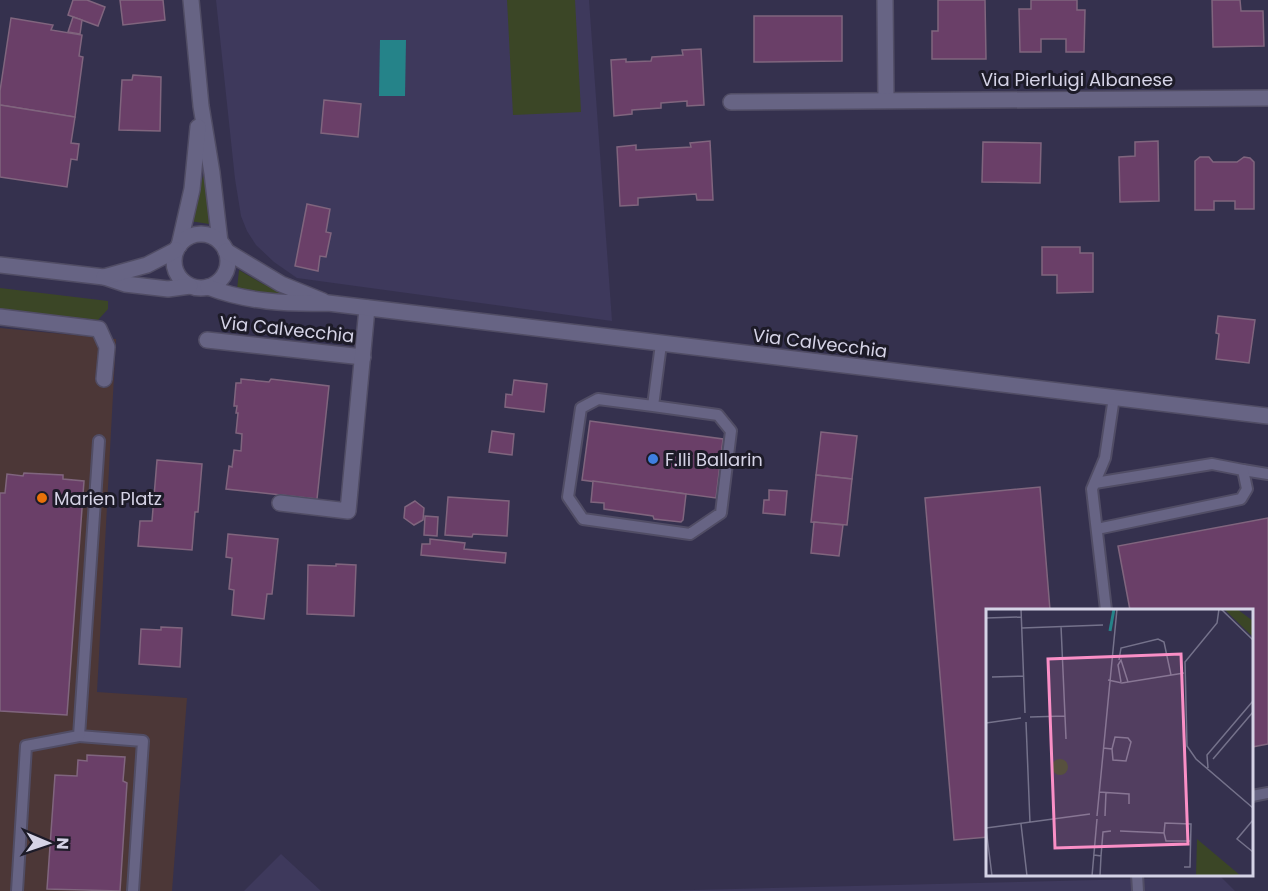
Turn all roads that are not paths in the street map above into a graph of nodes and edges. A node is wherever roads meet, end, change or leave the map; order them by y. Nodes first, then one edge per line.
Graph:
1 (191, 0) edge
2 (885, 0) edge
3 (1268, 98) edge
4 (886, 100) junction
5 (731, 102) dead end
6 (201, 106) junction
7 (223, 247) junction
8 (178, 248) junction
9 (0, 264) edge
10 (104, 277) junction
11 (190, 286) junction
12 (208, 287) junction
13 (328, 303) junction
14 (367, 308) junction
15 (0, 317) edge
16 (207, 340) dead end
17 (661, 344) junction
18 (363, 357) junction
19 (104, 379) dead end
20 (1114, 397) junction
21 (653, 406) junction
22 (1268, 416) edge
23 (99, 441) dead end
24 (1243, 470) junction
25 (1268, 474) edge
26 (1095, 483) junction
27 (280, 503) dead end
28 (1097, 529) junction
29 (1106, 609) edge
30 (79, 736) junction
31 (1268, 793) edge
32 (1253, 796) edge
33 (1137, 876) edge
34 (17, 891) edge
35 (133, 891) edge
36 (1138, 891) edge

1 - 6 main road
2 - 4 main road
3 - 4 main road, Via Pierluigi Albanese
4 - 5 main road, Via Pierluigi Albanese
6 - 7 main road
6 - 8 main road
7 - 8 main road
7 - 12 main road
7 - 13 main road, Via Calvecchia
8 - 10 main road
8 - 11 main road
9 - 10 main road
10 - 11 main road
11 - 12 main road
12 - 13 main road, Via Calvecchia
13 - 14 main road, Via Calvecchia
14 - 17 main road, Via Calvecchia
14 - 18 main road, Via Calvecchia
15 - 19 main road
16 - 18 main road, Via Calvecchia
17 - 20 main road, Via Calvecchia
17 - 21 lane
18 - 27 main road, Via Calvecchia
20 - 22 main road, Via Calvecchia
20 - 26 lane
21 - 21 lane
23 - 30 lane
24 - 25 lane
24 - 26 lane
24 - 28 lane
26 - 28 lane
28 - 29 lane
30 - 34 lane
30 - 35 lane
31 - 32 lane
33 - 36 lane

